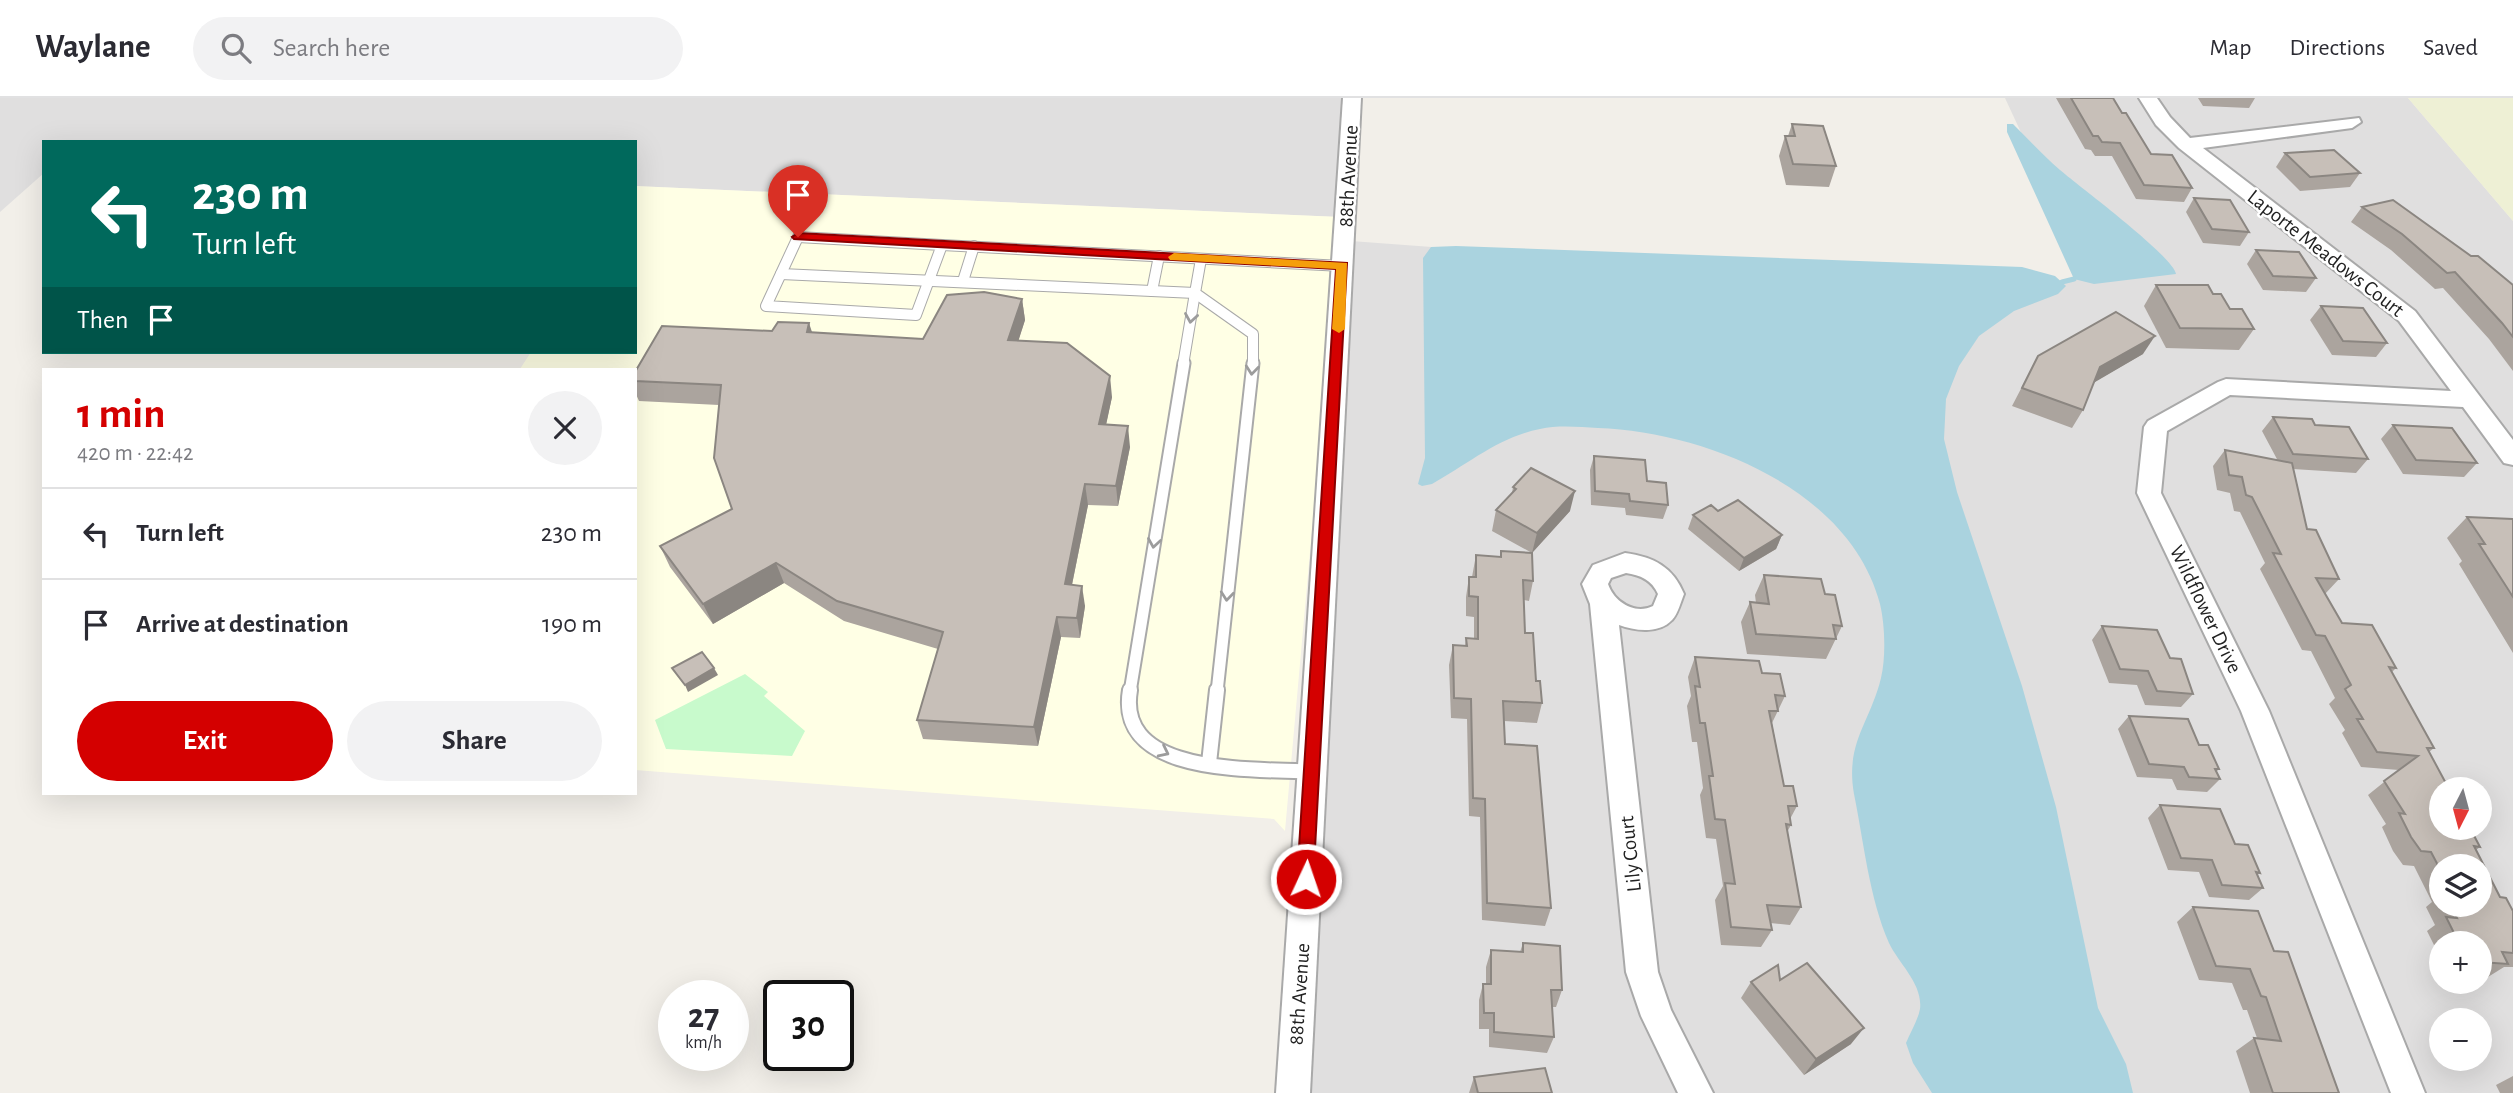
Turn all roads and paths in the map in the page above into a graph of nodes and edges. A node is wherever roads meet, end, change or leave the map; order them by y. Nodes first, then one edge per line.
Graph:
1 (1352, 98) edge
2 (2148, 98) edge
3 (2352, 122) dead end
4 (2186, 144) junction
5 (942, 244) junction
6 (974, 246) junction
7 (1159, 256) junction
8 (1201, 259) junction
9 (1342, 266) junction
10 (781, 274) junction
11 (930, 279) junction
12 (964, 281) junction
13 (1152, 290) junction
14 (1195, 293) junction
15 (2473, 400) junction
16 (2513, 457) edge
17 (1603, 604) dead end
18 (1209, 764) junction
19 (1313, 772) junction
20 (1293, 1093) edge
21 (1696, 1093) edge
22 (2408, 1093) edge

1 - 9 street, 88th Avenue
2 - 4 street, Laporte Meadows Court
3 - 4 street
4 - 15 street, Laporte Meadows Court
5 - 6 lane
5 - 10 lane
5 - 11 lane
6 - 7 lane
6 - 12 lane
7 - 8 lane
7 - 13 lane
8 - 9 lane
8 - 14 lane
9 - 19 street, 88th Avenue
10 - 11 lane
10 - 11 lane
11 - 12 lane
12 - 13 lane
13 - 14 lane
14 -> 18 lane
14 -> 18 lane
15 - 16 street, Laporte Meadows Court
15 - 22 street, Wildflower Drive
17 - 21 street, Lily Court
18 - 19 lane
19 - 20 street, 88th Avenue

